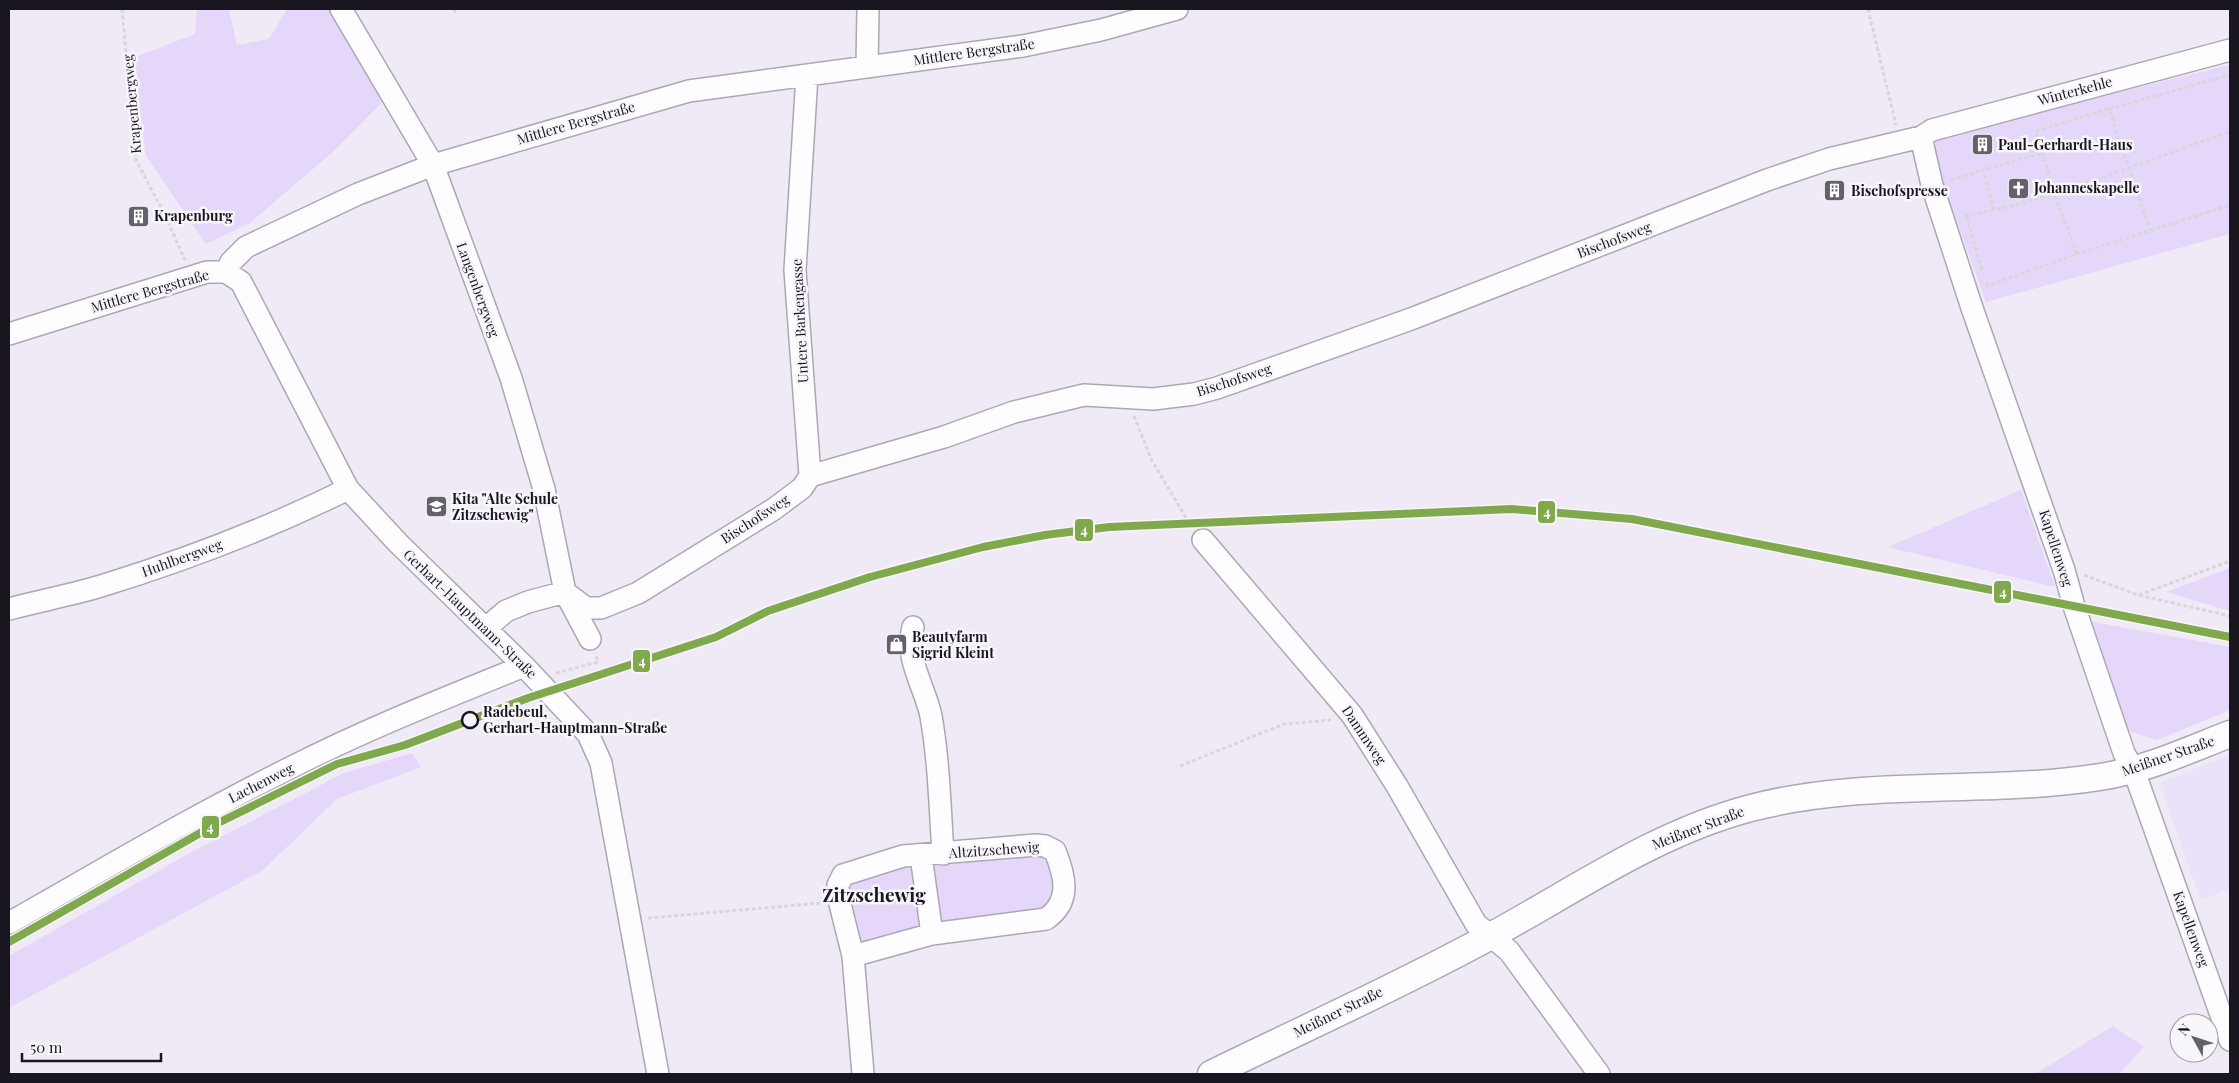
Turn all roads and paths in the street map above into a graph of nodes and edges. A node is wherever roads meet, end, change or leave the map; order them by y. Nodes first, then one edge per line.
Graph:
1 (122, 9) edge
2 (341, 9) edge
3 (454, 9) edge
4 (868, 9) edge
5 (1177, 9) edge
6 (1868, 9) edge
7 (456, 15) dead end
8 (2230, 50) edge
9 (867, 67) junction
10 (2230, 75) edge
11 (807, 76) junction
12 (2109, 109) junction
13 (2230, 132) edge
14 (1922, 137) junction
15 (1900, 142) junction
16 (2042, 153) junction
17 (432, 165) junction
18 (2128, 167) junction
19 (1984, 170) junction
20 (1932, 185) junction
21 (2054, 192) junction
22 (2230, 205) edge
23 (1994, 210) junction
24 (2150, 230) junction
25 (2077, 254) junction
26 (226, 272) junction
27 (191, 277) junction
28 (9, 334) edge
29 (1128, 398) junction
30 (810, 476) junction
31 (348, 489) junction
32 (1203, 540) joint
33 (2230, 561) edge
34 (2064, 570) junction
35 (565, 592) junction
36 (2138, 595) junction
37 (9, 609) edge
38 (2230, 616) edge
39 (912, 627) dead end
40 (486, 628) junction
41 (590, 639) joint
42 (530, 672) junction
43 (1350, 711) junction
44 (2230, 734) edge
45 (1180, 766) dead end
46 (2134, 771) junction
47 (943, 854) junction
48 (921, 856) junction
49 (838, 900) junction
50 (630, 920) junction
51 (9, 923) edge
52 (932, 934) junction
53 (1489, 936) junction
54 (853, 956) junction
55 (2230, 1040) edge
56 (658, 1074) edge
57 (863, 1074) edge
58 (1212, 1074) edge
59 (1599, 1074) edge

1 - 27 path, Krapenbergweg
2 - 17 street, Langenbergweg
3 - 7 path
4 - 9 street
5 - 9 street, Mittlere Bergstraße
6 - 15 path
8 - 14 street, Winterkehle
9 - 11 street, Mittlere Bergstraße
10 - 12 path
11 - 17 street, Mittlere Bergstraße
11 - 30 street, Untere Barkengasse
12 - 16 path
12 - 18 path
13 - 18 path
14 - 15 street, Bischofsweg
14 - 20 street, Kapellenweg
15 - 29 street, Bischofsweg
16 - 19 path
16 - 21 path
17 - 26 street, Mittlere Bergstraße
17 - 35 street, Langenbergweg
18 - 21 path
18 - 24 path
19 - 20 path
19 - 23 path
20 - 34 street, Kapellenweg
21 - 23 path
21 - 25 path
22 - 24 path
23 - 25 path
24 - 25 path
26 - 27 street, Mittlere Bergstraße
26 - 31 street, Gerhart-Hauptmann-Straße
27 - 28 street, Mittlere Bergstraße
29 - 30 street, Bischofsweg
29 - 32 path
30 - 35 street, Bischofsweg
31 - 37 street, Huhlbergweg
31 - 40 street, Gerhart-Hauptmann-Straße
32 - 43 street, Dammweg
33 - 36 path
34 - 36 path
34 - 46 street, Kapellenweg
35 - 40 street
35 - 41 street
36 - 38 path
39 - 47 street
40 - 42 street, Gerhart-Hauptmann-Straße
41 - 42 path
42 - 50 street, Gerhart-Hauptmann-Straße
42 - 51 street, Lachenweg
43 - 45 path
43 - 53 street, Dammweg
44 - 46 main road, Meißner Straße
46 - 53 main road, Meißner Straße
46 - 55 street, Kapellenweg
47 - 48 street, Altzitzschewig
47 - 52 street, Altzitzschewig
48 - 49 street, Altzitzschewig
48 - 52 street
49 - 50 path
49 - 54 street, Altzitzschewig
50 - 56 street, Gerhart-Hauptmann-Straße
52 - 54 street, Altzitzschewig
53 - 58 main road, Meißner Straße
53 - 59 street, Dammweg
54 - 57 street, Altzitzschewig

